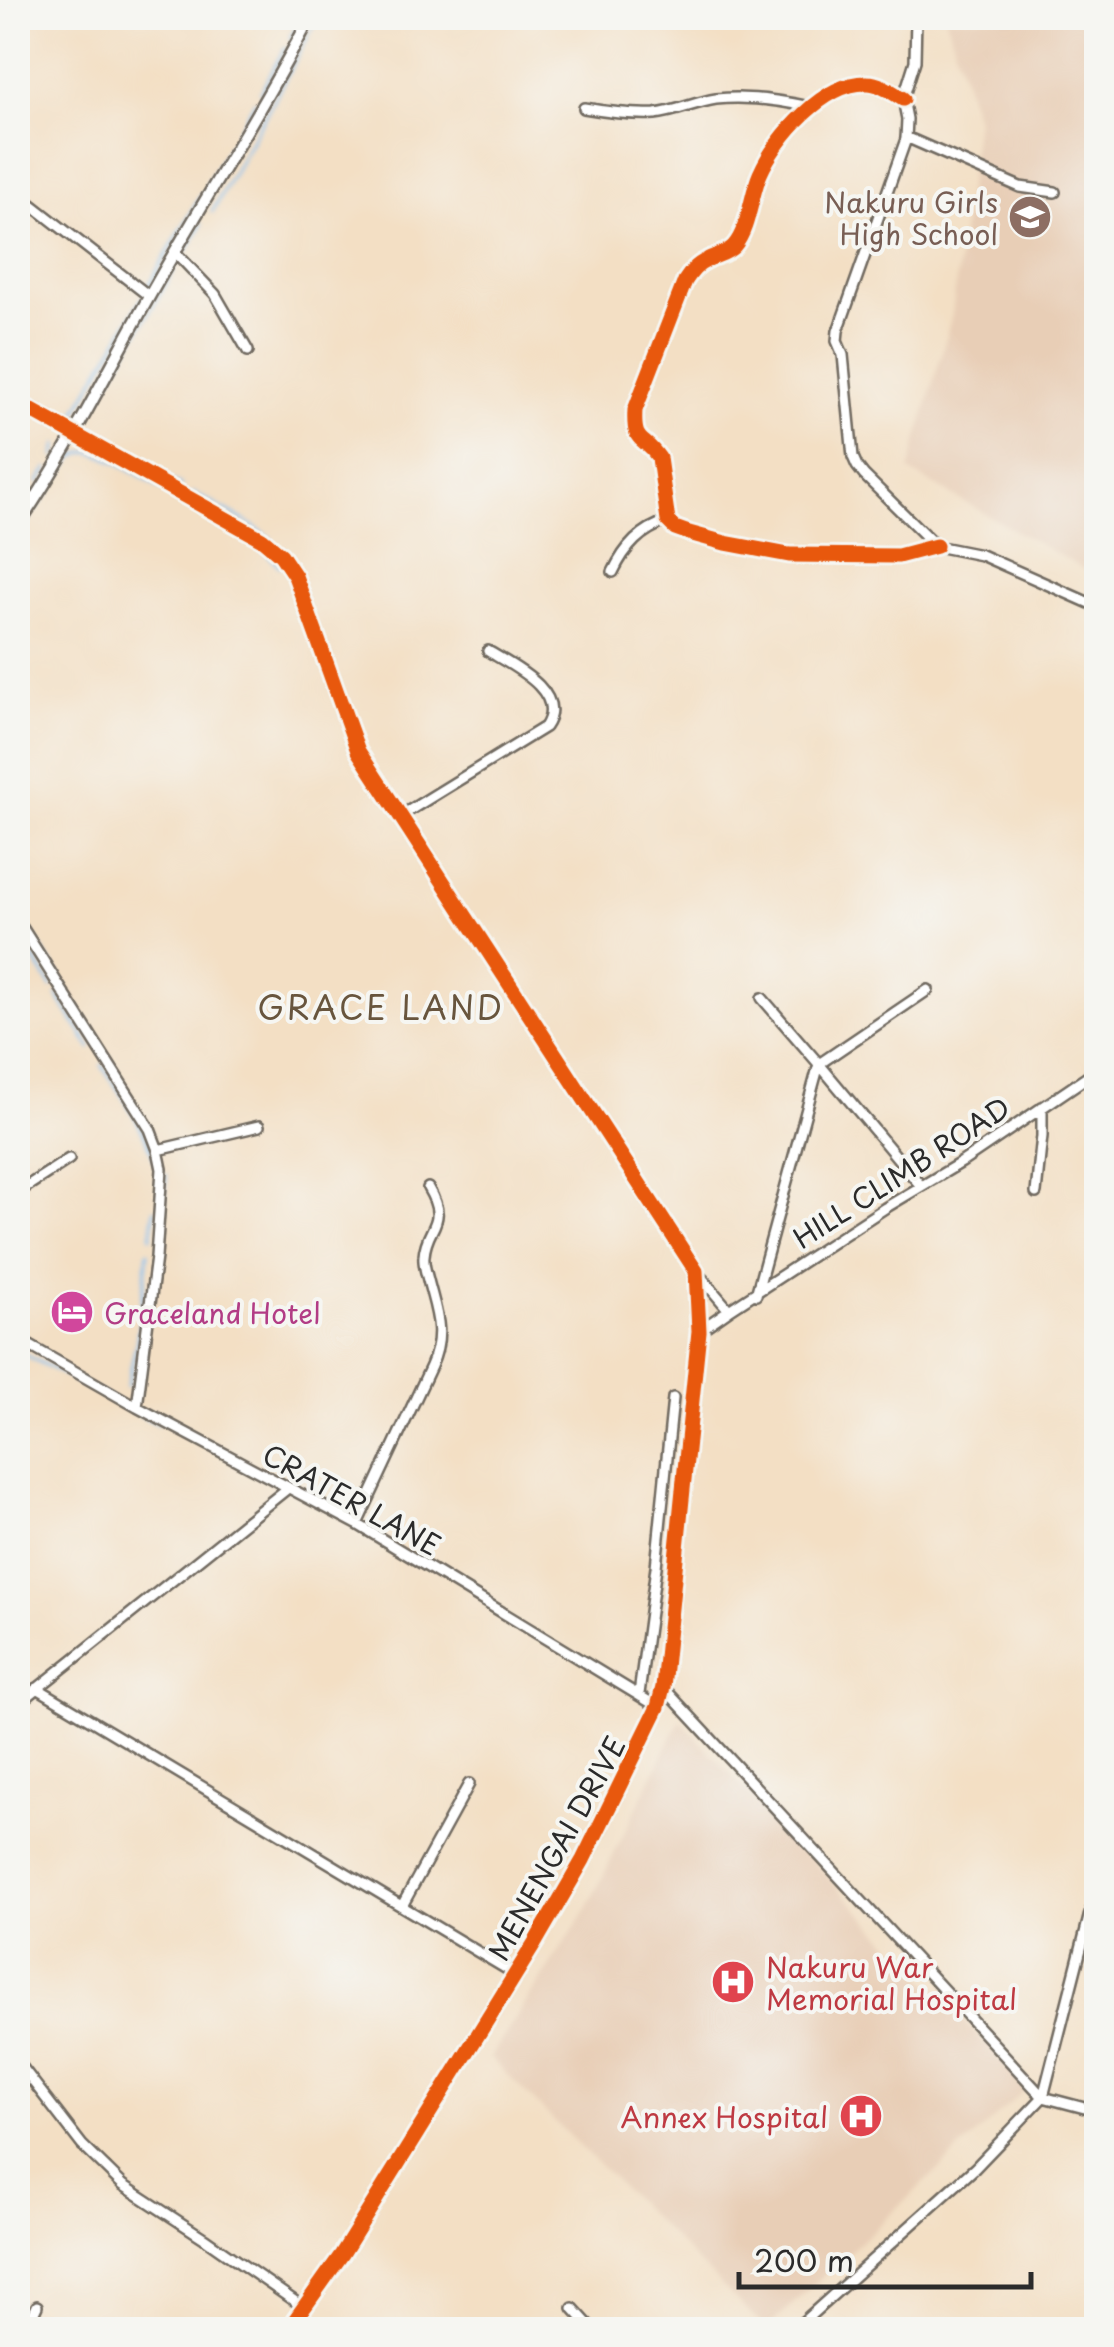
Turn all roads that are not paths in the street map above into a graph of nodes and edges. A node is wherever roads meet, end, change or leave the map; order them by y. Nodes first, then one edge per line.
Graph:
1 (310, 18) edge
2 (916, 18) edge
3 (903, 99) junction
4 (810, 107) junction
5 (584, 108) dead end
6 (906, 137) junction
7 (1055, 192) dead end
8 (18, 194) edge
9 (174, 252) junction
10 (149, 296) junction
11 (248, 350) dead end
12 (18, 404) edge
13 (76, 434) junction
14 (668, 522) junction
15 (18, 525) edge
16 (936, 546) junction
17 (613, 572) dead end
18 (1096, 606) edge
19 (488, 652) dead end
20 (402, 815) junction
21 (18, 921) edge
22 (928, 990) dead end
23 (762, 998) dead end
24 (819, 1064) junction
25 (1096, 1070) edge
26 (1042, 1107) junction
27 (259, 1126) dead end
28 (158, 1150) junction
29 (69, 1159) dead end
30 (922, 1186) junction
31 (428, 1188) dead end
32 (18, 1192) edge
33 (1036, 1194) dead end
34 (696, 1271) junction
35 (756, 1295) junction
36 (729, 1310) junction
37 (699, 1330) junction
38 (18, 1339) edge
39 (672, 1398) dead end
40 (137, 1407) junction
41 (288, 1488) junction
42 (357, 1524) junction
43 (664, 1687) junction
44 (37, 1688) junction
45 (639, 1694) junction
46 (18, 1704) edge
47 (658, 1707) junction
48 (469, 1784) dead end
49 (1096, 1890) edge
50 (402, 1906) junction
51 (515, 1974) junction
52 (18, 2062) edge
53 (1043, 2097) junction
54 (1096, 2111) edge
55 (37, 2306) dead end
56 (303, 2307) junction
57 (572, 2308) dead end
58 (26, 2330) edge
59 (288, 2330) edge
60 (594, 2330) edge
61 (794, 2330) edge

1 - 9 street
2 - 3 street
3 - 4 street
3 - 6 street
4 - 5 street
4 - 14 street
6 - 7 street
6 - 16 street
8 - 10 street
9 - 10 street
9 - 11 street
10 - 13 street
12 - 13 street
13 - 15 street
13 - 20 street
14 - 16 street
14 - 17 street
16 - 18 street
19 - 20 street
20 - 34 street
21 - 28 street
22 - 24 street
23 - 24 street
24 - 30 street
24 - 35 street
25 - 26 street, HILL CLIMB ROAD
26 - 30 street, HILL CLIMB ROAD
26 - 33 street
27 - 28 street
28 - 40 street
29 - 32 street
30 - 35 street, HILL CLIMB ROAD
31 - 42 street
34 - 36 street
34 - 37 street, MENENGAI DRIVE
35 - 36 street, HILL CLIMB ROAD
36 - 37 street, HILL CLIMB ROAD
37 - 43 street, MENENGAI DRIVE
38 - 40 street, CRATER LANE
39 - 45 street
40 - 41 street, CRATER LANE
41 - 42 street, CRATER LANE
41 - 44 street
42 - 45 street, CRATER LANE
43 - 47 street, MENENGAI DRIVE
43 - 53 street
44 - 46 street
44 - 50 street
45 - 47 street, CRATER LANE
47 - 51 street, MENENGAI DRIVE
48 - 50 street
49 - 53 street
50 - 51 street
51 - 56 street, MENENGAI DRIVE
52 - 56 street
53 - 54 street
53 - 61 street
55 - 58 street
56 - 59 street, MENENGAI DRIVE
57 - 60 street

